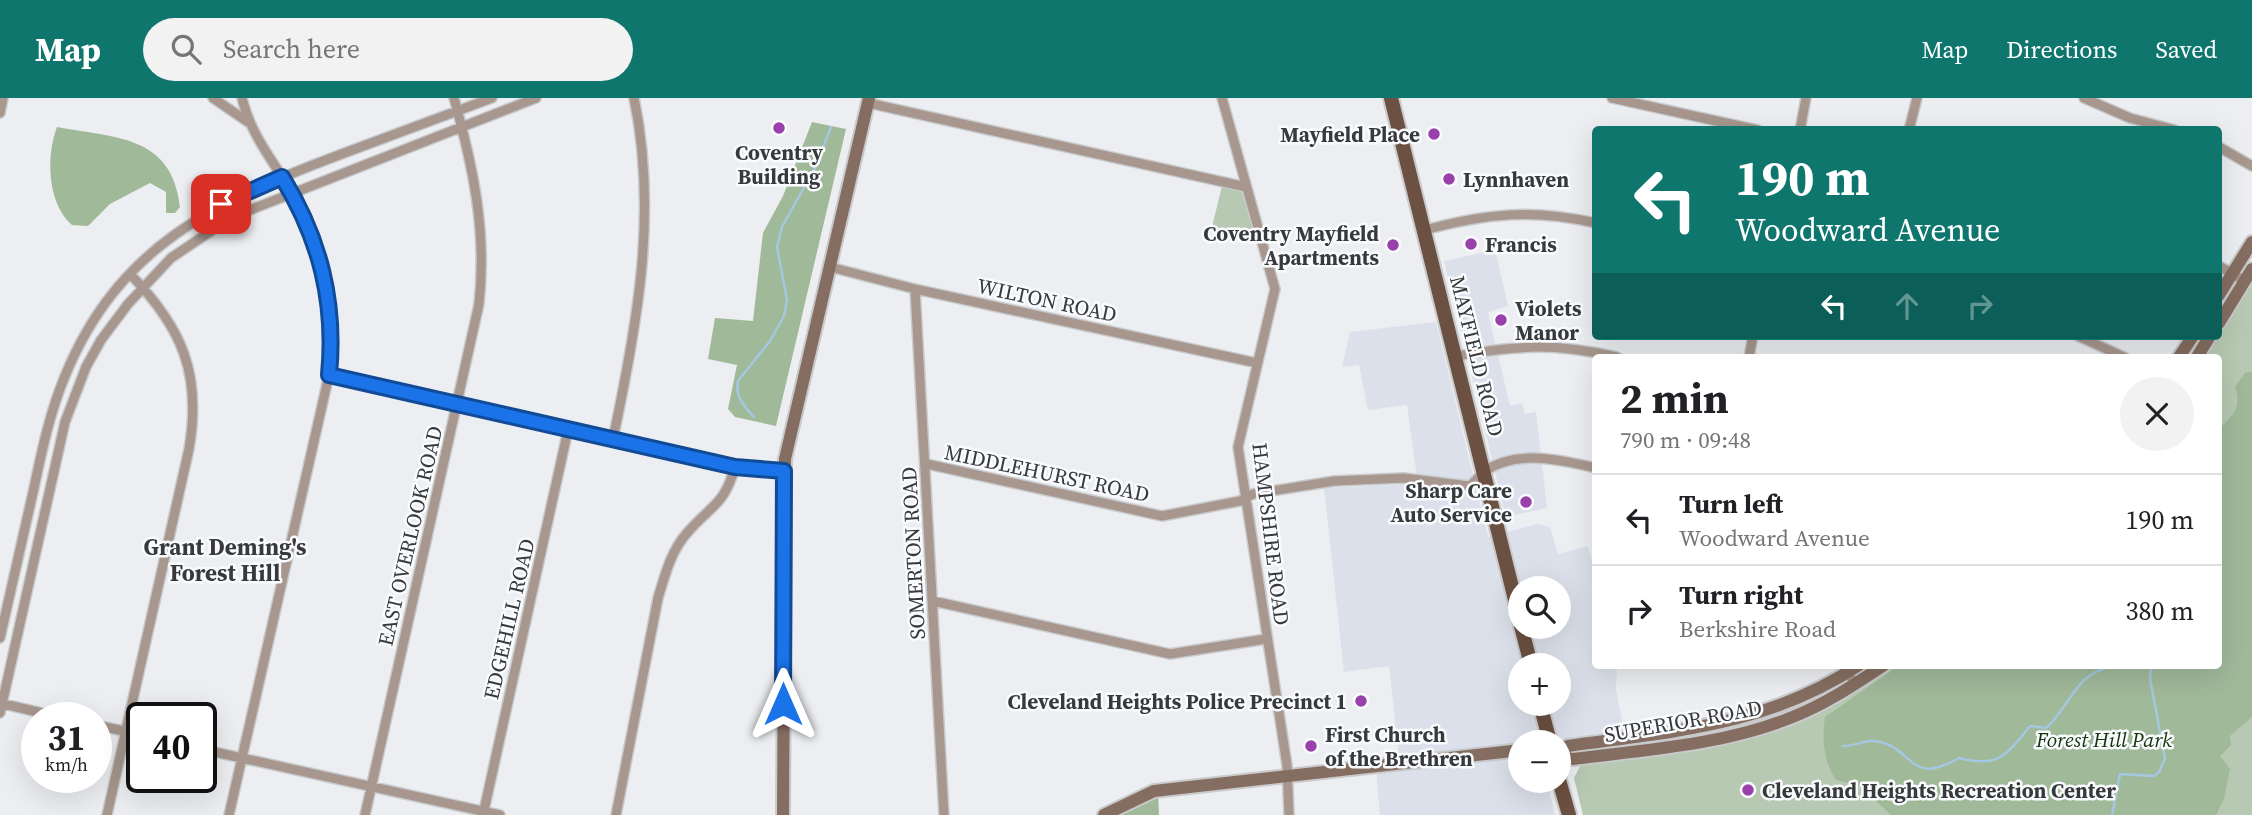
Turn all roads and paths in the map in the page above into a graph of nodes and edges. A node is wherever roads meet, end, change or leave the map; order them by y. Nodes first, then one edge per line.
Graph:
1 (4, 98) edge
2 (213, 98) edge
3 (242, 98) edge
4 (454, 98) edge
5 (492, 98) edge
6 (536, 98) edge
7 (634, 98) edge
8 (1222, 98) edge
9 (1394, 98) edge
10 (1612, 98) edge
11 (1807, 98) edge
12 (1917, 98) edge
13 (2084, 98) edge
14 (868, 100) edge
15 (457, 111) junction
16 (0, 113) edge
17 (248, 122) junction
18 (1740, 126) edge
19 (1801, 126) edge
20 (1910, 126) edge
21 (2160, 126) edge
22 (463, 128) junction
23 (2222, 149) edge
24 (2252, 166) edge
25 (282, 177) junction
26 (1247, 187) junction
27 (291, 191) junction
28 (1592, 222) edge
29 (1425, 230) junction
30 (2252, 242) edge
31 (830, 267) junction
32 (2222, 268) edge
33 (2252, 269) edge
34 (2232, 274) junction
35 (131, 275) junction
36 (2245, 281) junction
37 (143, 287) junction
38 (915, 289) junction
39 (2222, 290) edge
40 (2222, 318) edge
41 (2087, 340) edge
42 (1601, 354) edge
43 (2117, 354) edge
44 (1456, 356) junction
45 (1257, 363) junction
46 (329, 375) junction
47 (458, 404) junction
48 (568, 430) junction
49 (613, 439) junction
50 (927, 464) junction
51 (735, 467) junction
52 (1592, 467) edge
53 (784, 471) junction
54 (1484, 472) junction
55 (1246, 499) junction
56 (1509, 576) edge
57 (933, 601) junction
58 (0, 638) edge
59 (1266, 639) junction
60 (1847, 669) edge
61 (1851, 669) edge
62 (1878, 669) edge
63 (1855, 684) junction
64 (133, 702) edge
65 (1787, 704) junction
66 (1, 707) edge
67 (21, 710) edge
68 (1793, 717) junction
69 (1696, 728) junction
70 (112, 729) edge
71 (126, 732) joint
72 (1626, 738) junction
73 (1698, 742) junction
74 (1571, 746) edge
75 (1508, 751) edge
76 (1628, 752) junction
77 (217, 753) edge
78 (242, 758) junction
79 (1571, 758) edge
80 (1288, 774) junction
81 (372, 786) junction
82 (1563, 793) edge
83 (483, 813) edge
84 (107, 815) edge
85 (229, 815) edge
86 (365, 815) edge
87 (500, 815) edge
88 (616, 815) edge
89 (783, 815) edge
90 (944, 815) edge
91 (1104, 815) edge
92 (1289, 815) edge
93 (1569, 815) edge

1 - 16 street
2 - 17 street
3 - 17 street
4 - 15 street, EAST OVERLOOK ROAD
5 - 15 street
6 - 22 street
7 - 49 street
8 - 26 street, HAMPSHIRE ROAD
9 - 29 main road, MAYFIELD ROAD
10 - 18 street
11 - 19 street
12 - 20 street
13 - 21 street
14 - 26 street
14 - 31 street
15 - 22 street, EAST OVERLOOK ROAD
15 - 25 street
17 - 25 street
22 - 27 street
22 - 47 street, EAST OVERLOOK ROAD
23 - 24 street
25 - 27 street
25 - 35 street
26 - 45 street, HAMPSHIRE ROAD
27 - 37 street
27 - 46 street
28 - 29 street
29 - 44 main road, MAYFIELD ROAD
30 - 34 street
31 - 38 street, WILTON ROAD
31 - 53 street
32 - 34 street
33 - 36 street
34 - 36 street
34 - 39 street
35 - 37 street
35 - 58 street
36 - 40 street
37 - 64 street
37 - 66 street
38 - 45 street, WILTON ROAD
38 - 50 street, SOMERTON ROAD
41 - 43 street
42 - 44 street
44 - 54 main road, MAYFIELD ROAD
45 - 55 street, HAMPSHIRE ROAD
46 - 47 street
46 - 78 street
47 - 48 street
47 - 81 street, EAST OVERLOOK ROAD
48 - 49 street
48 - 83 street, EDGEHILL ROAD
49 - 51 street
50 - 55 street, MIDDLEHURST ROAD
50 - 57 street, SOMERTON ROAD
51 - 53 street
51 - 88 street
52 - 54 street, MIDDLEHURST ROAD
53 - 89 street
54 - 55 street, MIDDLEHURST ROAD
54 - 56 main road, MAYFIELD ROAD
55 - 59 street, HAMPSHIRE ROAD
57 - 59 street
57 - 90 street, SOMERTON ROAD
59 - 80 street, HAMPSHIRE ROAD
60 - 65 street, SUPERIOR ROAD
61 - 63 street
62 - 63 street, SUPERIOR ROAD
63 - 68 street, SUPERIOR ROAD
65 - 68 street
65 - 69 street, SUPERIOR ROAD
66 - 67 street
68 - 73 street, SUPERIOR ROAD
69 - 72 street, SUPERIOR ROAD
69 - 73 street
70 - 71 street
71 - 84 street
72 - 74 street, SUPERIOR ROAD
72 - 76 street
73 - 76 street, SUPERIOR ROAD
75 - 80 street
76 - 79 street, SUPERIOR ROAD
77 - 78 street
78 - 81 street
78 - 85 street
80 - 91 street
80 - 92 street, HAMPSHIRE ROAD
81 - 83 street
81 - 86 street, EAST OVERLOOK ROAD
82 - 93 main road
83 - 87 street

